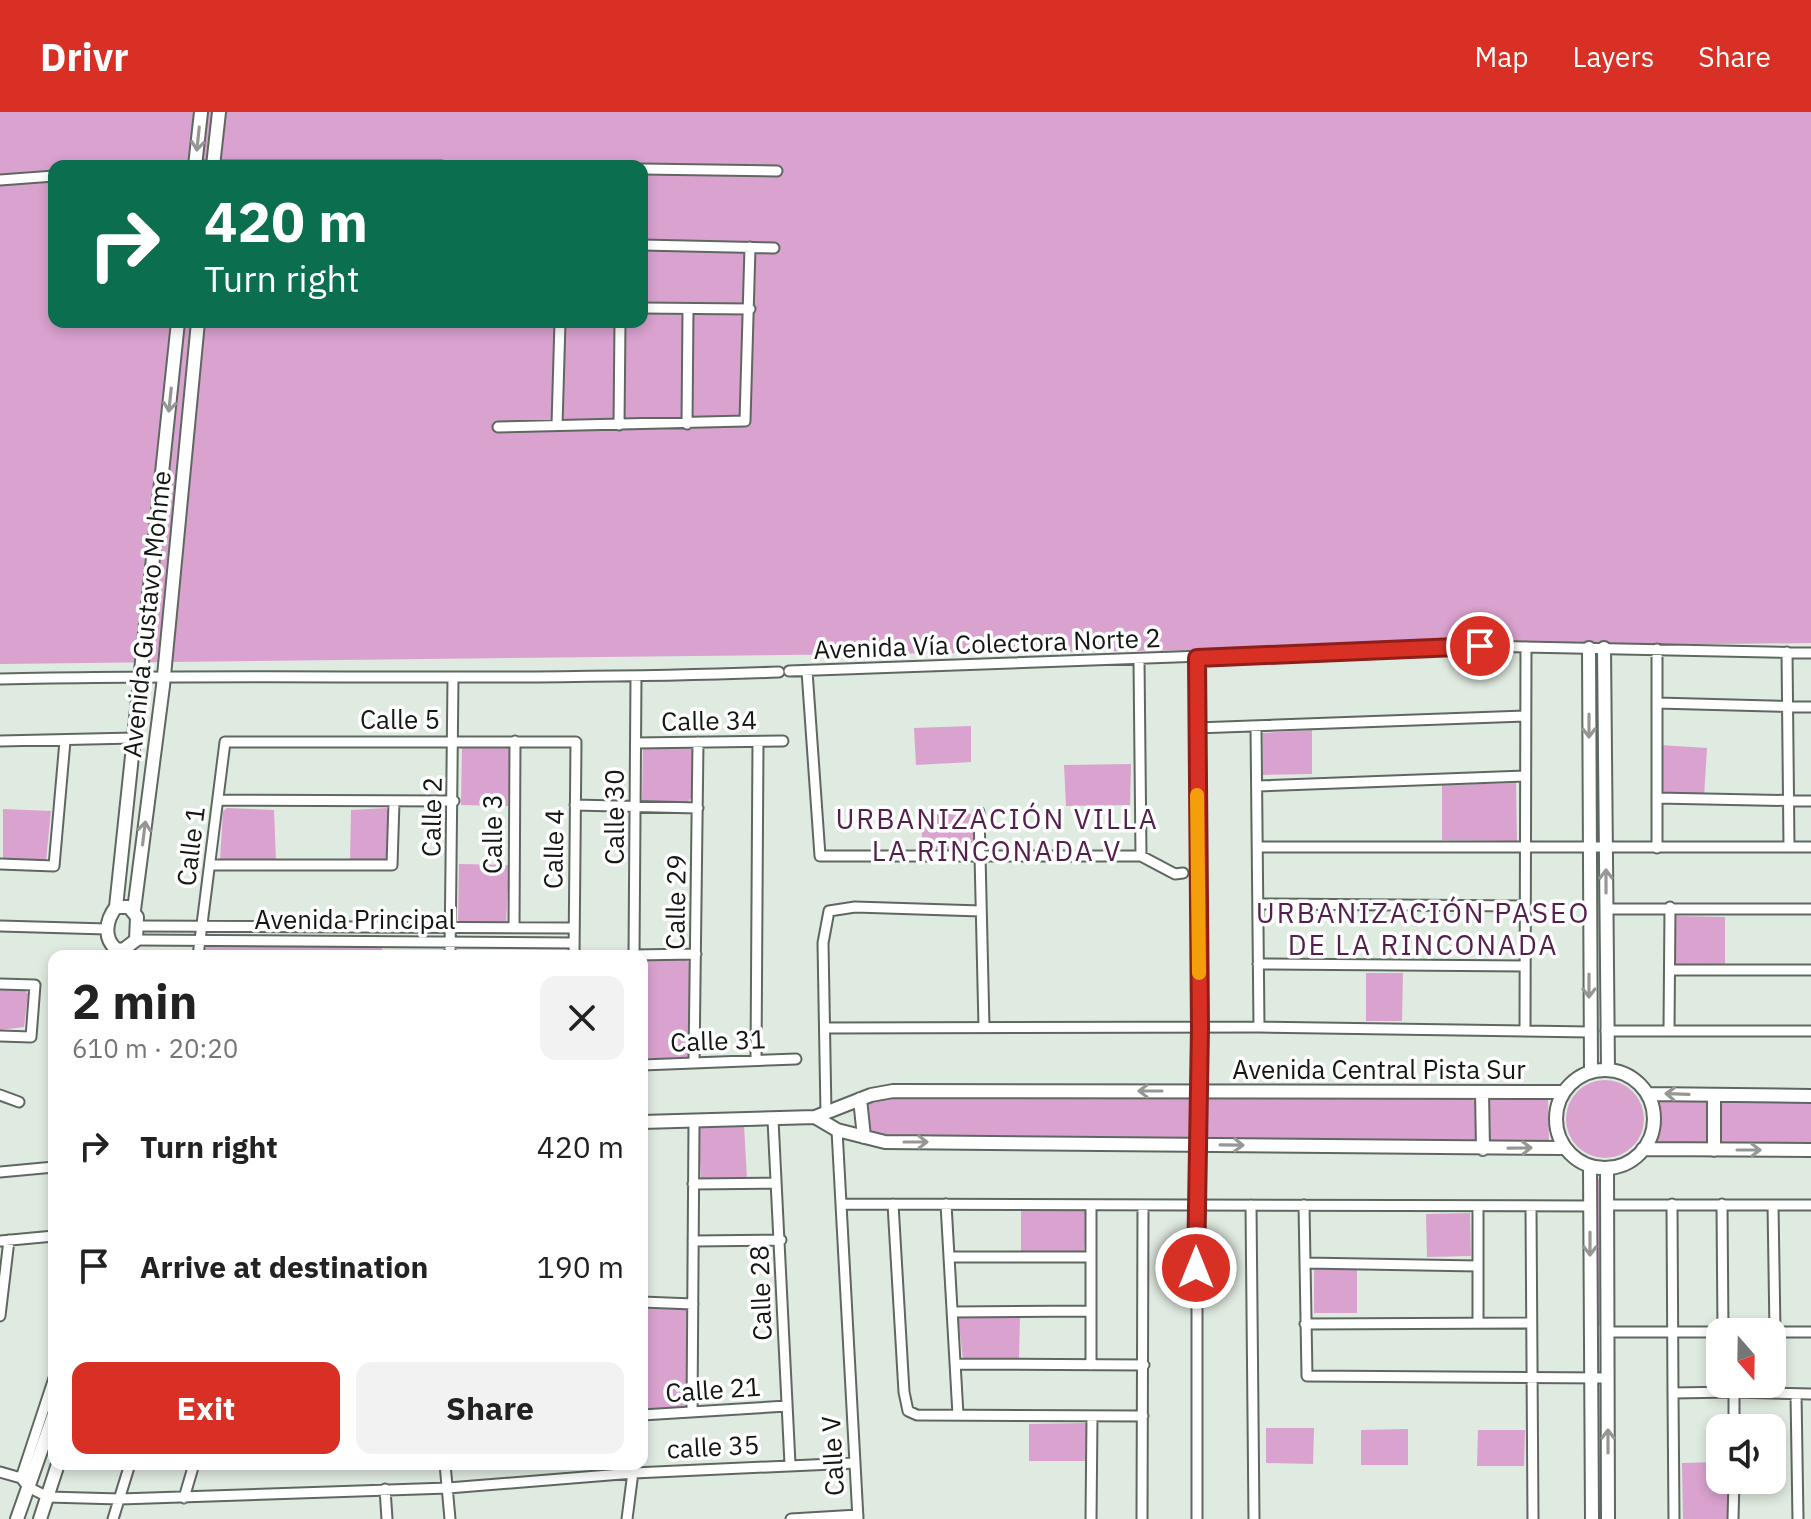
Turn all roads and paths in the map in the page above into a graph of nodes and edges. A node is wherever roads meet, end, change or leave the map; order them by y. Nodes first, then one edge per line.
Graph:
1 (201, 112) edge
2 (219, 112) edge
3 (195, 160) edge
4 (217, 160) edge
5 (648, 169) edge
6 (777, 171) dead end
7 (48, 176) edge
8 (0, 180) edge
9 (648, 245) edge
10 (750, 247) junction
11 (774, 248) dead end
12 (648, 308) edge
13 (688, 309) junction
14 (750, 309) junction
15 (177, 328) edge
16 (197, 328) edge
17 (560, 328) edge
18 (620, 328) edge
19 (687, 424) junction
20 (557, 425) junction
21 (619, 425) junction
22 (498, 427) dead end
23 (1526, 647) junction
24 (1589, 648) junction
25 (1604, 648) junction
26 (1657, 649) junction
27 (1787, 652) junction
28 (1811, 653) edge
29 (1197, 658) junction
30 (1139, 660) junction
31 (807, 671) junction
32 (140, 675) junction
33 (164, 676) junction
34 (636, 677) junction
35 (453, 678) junction
36 (0, 679) edge
37 (1657, 703) junction
38 (1786, 706) junction
39 (1811, 707) edge
40 (1525, 716) junction
41 (1256, 726) junction
42 (1196, 728) junction
43 (134, 738) junction
44 (0, 741) edge
45 (65, 741) junction
46 (454, 741) junction
47 (515, 741) junction
48 (783, 741) dead end
49 (225, 742) joint
50 (576, 742) joint
51 (698, 742) junction
52 (758, 742) junction
53 (636, 743) junction
54 (1525, 776) junction
55 (1258, 786) junction
56 (1657, 798) junction
57 (218, 800) junction
58 (1788, 800) junction
59 (454, 801) junction
60 (1811, 801) edge
61 (394, 802) junction
62 (575, 805) junction
63 (637, 807) junction
64 (698, 808) junction
65 (979, 812) dead end
66 (1259, 847) junction
67 (1789, 847) junction
68 (1811, 847) edge
69 (1657, 848) junction
70 (1525, 849) junction
71 (1589, 850) junction
72 (1606, 850) junction
73 (1141, 856) junction
74 (979, 857) junction
75 (0, 864) edge
76 (210, 865) junction
77 (1183, 873) dead end
78 (1259, 904) junction
79 (1525, 906) junction
80 (116, 907) junction
81 (1670, 907) junction
82 (1606, 909) junction
83 (1811, 909) edge
84 (134, 910) junction
85 (981, 911) junction
86 (451, 925) junction
87 (0, 926) edge
88 (139, 926) junction
89 (202, 926) junction
90 (514, 928) junction
91 (574, 928) junction
92 (107, 929) junction
93 (200, 940) junction
94 (451, 941) junction
95 (574, 943) junction
96 (132, 948) edge
97 (110, 950) edge
98 (199, 950) edge
99 (450, 950) edge
100 (574, 950) edge
101 (634, 950) edge
102 (696, 954) junction
103 (648, 956) edge
104 (1258, 964) junction
105 (1525, 966) junction
106 (1670, 970) junction
107 (1811, 970) edge
108 (0, 984) edge
109 (984, 1027) junction
110 (1259, 1027) junction
111 (826, 1028) junction
112 (1200, 1028) junction
113 (1525, 1029) junction
114 (1606, 1031) junction
115 (1669, 1031) junction
116 (1811, 1031) edge
117 (1590, 1032) junction
118 (0, 1036) edge
119 (796, 1059) dead end
120 (756, 1060) junction
121 (694, 1063) junction
122 (648, 1065) edge
123 (1608, 1070) junction
124 (1591, 1072) junction
125 (1198, 1090) junction
126 (1482, 1092) junction
127 (1564, 1092) junction
128 (1647, 1094) junction
129 (0, 1095) edge
130 (1714, 1095) junction
131 (1811, 1096) edge
132 (860, 1099) junction
133 (0, 1103) edge
134 (821, 1115) junction
135 (773, 1120) junction
136 (648, 1122) edge
137 (694, 1123) junction
138 (837, 1130) junction
139 (864, 1137) junction
140 (1198, 1144) junction
141 (1564, 1148) junction
142 (1483, 1149) junction
143 (1643, 1149) junction
144 (1714, 1150) junction
145 (1811, 1150) edge
146 (1590, 1166) junction
147 (48, 1168) edge
148 (1607, 1168) junction
149 (0, 1172) edge
150 (776, 1183) junction
151 (693, 1184) junction
152 (842, 1204) junction
153 (893, 1204) junction
154 (946, 1204) junction
155 (1672, 1204) junction
156 (1722, 1204) junction
157 (1091, 1205) junction
158 (1196, 1205) junction
159 (1251, 1205) junction
160 (1304, 1205) junction
161 (1607, 1205) junction
162 (1773, 1205) junction
163 (1811, 1205) edge
164 (1143, 1206) junction
165 (1590, 1206) junction
166 (1478, 1207) junction
167 (1531, 1207) junction
168 (48, 1236) edge
169 (4, 1240) edge
170 (781, 1240) junction
171 (693, 1241) junction
172 (949, 1257) junction
173 (1091, 1257) junction
174 (1306, 1263) junction
175 (1478, 1266) junction
176 (648, 1302) edge
177 (693, 1304) junction
178 (1091, 1311) junction
179 (952, 1312) junction
180 (0, 1316) edge
181 (1722, 1318) edge
182 (1775, 1318) edge
183 (1478, 1323) junction
184 (1531, 1323) junction
185 (1305, 1324) junction
186 (1786, 1331) edge
187 (1608, 1332) junction
188 (1672, 1332) junction
189 (1706, 1332) edge
190 (1811, 1332) edge
191 (955, 1364) junction
192 (1091, 1365) junction
193 (1144, 1365) junction
194 (1531, 1377) junction
195 (1591, 1378) junction
196 (1608, 1378) junction
197 (1706, 1392) edge
198 (1673, 1393) junction
199 (1786, 1394) edge
200 (1796, 1394) junction
201 (1811, 1394) edge
202 (48, 1399) edge
203 (787, 1406) junction
204 (692, 1412) junction
205 (648, 1415) edge
206 (958, 1415) junction
207 (1143, 1416) junction
208 (1092, 1417) junction
209 (48, 1428) edge
210 (855, 1463) junction
211 (790, 1464) junction
212 (648, 1469) edge
213 (56, 1470) edge
214 (128, 1470) edge
215 (192, 1470) edge
216 (446, 1470) edge
217 (624, 1470) edge
218 (634, 1470) edge
219 (0, 1472) edge
220 (24, 1482) junction
221 (448, 1488) junction
222 (385, 1489) junction
223 (1734, 1494) edge
224 (48, 1497) junction
225 (184, 1498) junction
226 (120, 1499) junction
227 (858, 1517) edge
228 (17, 1519) edge
229 (40, 1519) edge
230 (113, 1519) edge
231 (387, 1519) edge
232 (450, 1519) edge
233 (627, 1519) edge
234 (791, 1519) edge
235 (1091, 1519) edge
236 (1142, 1519) edge
237 (1197, 1519) edge
238 (1254, 1519) edge
239 (1533, 1519) edge
240 (1592, 1519) edge
241 (1608, 1519) edge
242 (1674, 1519) edge
243 (1733, 1519) edge
244 (1798, 1519) edge

1 -> 3 street
2 - 4 street
5 - 6 street
7 - 8 street
9 - 10 street
10 - 11 street
10 - 14 street
12 - 13 street
13 - 14 street
13 - 19 street
14 - 19 street
15 -> 32 street, Avenida Gustavo Mohme
16 - 33 street, Avenida Gustavo Mohme
17 - 20 street
18 - 21 street
19 - 21 street
20 - 21 street
20 - 22 street
23 - 24 street, Avenida Vía Colectora Norte 2
23 - 29 street, Avenida Vía Colectora Norte 2
23 - 40 street
24 - 25 street, Avenida Vía Colectora Norte 2
24 -> 71 street
25 - 26 street, Avenida Vía Colectora Norte 2
25 - 72 street
26 - 27 street, Avenida Vía Colectora Norte 2
26 - 37 street
27 - 28 street, Avenida Vía Colectora Norte 2
27 - 38 street
29 - 30 street, Avenida Vía Colectora Norte 2
29 - 42 street
30 - 31 street, Avenida Vía Colectora Norte 2
30 - 73 street
31 - 34 street, Avenida Vía Colectora Norte 2
31 - 74 street
32 - 33 street, Avenida Vía Colectora Norte 2
32 - 36 street, Avenida Vía Colectora Norte 2
32 - 43 street, Avenida Gustavo Mohme
33 - 35 street, Avenida Vía Colectora Norte 2
84 -> 33 street, Avenida Gustavo Mohme
34 - 35 street, Avenida Vía Colectora Norte 2
34 - 53 street, Calle 30
35 - 46 street, Calle 2
37 - 38 street
37 - 56 street
38 - 39 street
38 - 58 street
40 - 41 street
40 - 54 street
41 - 42 street
41 - 55 street
42 - 112 street
43 - 45 street
43 - 80 street, Avenida Gustavo Mohme
44 - 45 street
45 - 75 street
46 - 47 street, Calle 5
46 - 49 street, Calle 5
46 - 59 street, Calle 2
47 - 50 street, Calle 5
47 - 90 street, Calle 3
48 - 52 street, Calle 34
49 - 57 street, Calle 1
50 - 62 street, Calle 4
51 - 52 street, Calle 34
51 - 53 street, Calle 34
51 - 64 street, Calle 29
52 - 120 street
53 - 63 street, Calle 30
54 - 55 street
54 - 70 street
55 - 66 street
56 - 58 street
56 - 69 street
57 - 61 street
57 - 76 street, Calle 1
58 - 60 street
58 - 67 street
59 - 61 street
59 - 86 street, Calle 2
61 - 76 street
62 - 63 street
62 - 91 street, Calle 4
63 - 64 street
63 - 101 street, Calle 30
64 - 102 street, Calle 29
65 - 74 street
66 - 70 street
66 - 78 street
67 - 68 street
67 - 69 street
69 - 72 street
70 - 71 street
70 - 79 street
71 - 72 street
71 -> 117 street
82 -> 72 street
73 - 74 street
73 - 77 street
74 - 85 street
76 - 89 street, Calle 1
78 - 79 street
78 - 104 street
79 - 105 street
80 - 84 street
80 - 92 street, Avenida Gustavo Mohme
81 - 82 street
81 - 83 street
81 - 106 street
82 - 114 street
84 - 88 street
85 - 109 street
85 - 111 street
86 - 89 street, Avenida Principal
86 - 90 street, Avenida Principal
86 - 94 street, Calle 2
87 - 92 street
88 - 89 street, Avenida Principal
88 - 96 street
89 - 93 street, Calle 1
90 - 91 street, Avenida Principal
91 - 95 street, Calle 4
92 - 97 street
93 - 94 street, Avenida Principal
93 - 96 street, Avenida Principal
93 - 98 street, Calle 1
94 - 95 street, Avenida Principal
94 - 99 street, Calle 2
95 - 100 street, Calle 4
96 - 97 street
102 - 103 street
102 - 121 street, Calle 29
104 - 105 street
104 - 110 street
105 - 113 street
106 - 107 street
106 - 115 street
108 - 118 street
109 - 111 street
109 - 112 street
110 - 112 street
110 - 113 street
111 - 134 street
112 - 125 street
113 - 117 street
114 - 115 street
114 - 123 street
115 - 116 street
117 - 124 street
119 - 120 street, Calle 31
120 - 121 street, Calle 31
121 - 122 street, Calle 31
123 - 124 street
123 - 128 street
124 - 127 street
125 - 126 street, Avenida Central Pista Sur
125 -> 132 street, Avenida Central Pista Sur
125 - 140 street
126 - 127 street, Avenida Central Pista Sur
126 - 142 street
127 - 141 street
130 -> 128 street
128 - 143 street
129 - 133 street
130 - 131 street
130 - 144 street
132 - 134 street, Avenida Central Pista Sur
132 - 139 street
134 - 135 street, Avenida Central Pista Sur
134 - 138 street
135 - 137 street, Avenida Central Pista Sur
135 - 150 street, Calle 28
136 - 137 street, Avenida Central Pista Sur
137 - 151 street
138 - 139 street
138 - 152 street, Calle V
139 -> 140 street
140 -> 142 street
140 - 158 street
142 -> 141 street
141 - 146 street
143 - 144 street
143 - 148 street
144 -> 145 street
146 - 148 street
146 - 165 street
147 - 149 street
148 - 161 street
150 - 151 street
150 - 170 street, Calle 28
151 - 171 street
152 - 153 street
152 - 210 street, Calle V
153 - 154 street
153 - 206 street
154 - 157 street
154 - 172 street
155 - 156 street
155 - 161 street
155 - 188 street
156 - 162 street
156 - 181 street
157 - 164 street
157 - 173 street
158 - 159 street
158 - 164 street
158 - 237 street
159 - 160 street
159 - 238 street
160 - 166 street
160 - 174 street
161 - 187 street
162 - 163 street
162 - 182 street
164 - 193 street
165 - 167 street
165 -> 195 street
166 - 167 street
166 - 175 street
167 - 184 street
168 - 169 street
169 - 180 street
170 - 171 street
170 - 203 street, Calle 28
171 - 177 street
172 - 173 street
172 - 179 street
173 - 178 street
174 - 175 street
174 - 185 street
175 - 183 street
176 - 177 street
177 - 204 street
178 - 179 street
178 - 192 street
179 - 191 street
183 - 184 street
183 - 185 street
184 - 194 street
185 - 194 street
186 - 190 street
187 - 188 street
187 - 196 street
188 - 189 street
188 - 198 street
191 - 192 street
191 - 206 street
192 - 193 street
193 - 207 street
194 - 195 street
194 - 239 street
195 - 196 street
195 - 240 street
241 -> 196 street
197 - 198 street
198 - 242 street
199 - 200 street
200 - 201 street
200 - 244 street
202 - 220 street
203 - 204 street, Calle 21
203 - 211 street, Calle 28
204 - 205 street, Calle 21
206 - 208 street
207 - 208 street
207 - 236 street
208 - 235 street
209 - 220 street
210 - 211 street, calle 35
210 - 227 street, Calle V
211 - 212 street, calle 35
213 - 224 street
214 - 226 street
215 - 225 street
216 - 221 street
217 - 221 street, calle 35
218 - 233 street
219 - 220 street
220 - 224 street
220 - 228 street
221 - 222 street, calle 35
221 - 232 street
222 - 225 street, calle 35
222 - 231 street
223 - 243 street
224 - 226 street, calle 35
224 - 229 street
225 - 226 street, calle 35
226 - 230 street
227 - 234 street

